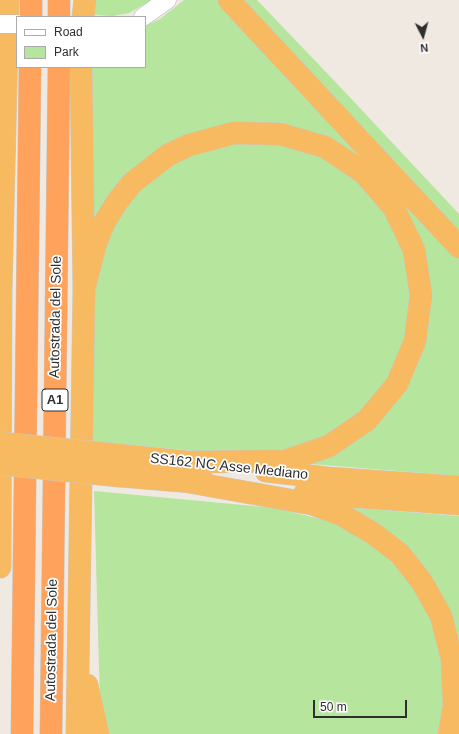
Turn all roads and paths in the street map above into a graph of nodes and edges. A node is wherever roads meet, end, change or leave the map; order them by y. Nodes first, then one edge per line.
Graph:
1 (8, 0) edge
2 (31, 0) edge
3 (60, 0) edge
4 (85, 0) edge
5 (167, 0) edge
6 (229, 0) edge
7 (31, 16) edge
8 (59, 16) edge
9 (83, 16) edge
10 (144, 16) edge
11 (0, 24) edge
12 (16, 24) edge
13 (30, 68) edge
14 (59, 68) edge
15 (81, 68) edge
16 (459, 247) edge
17 (1, 286) edge
18 (84, 289) junction
19 (0, 443) edge
20 (0, 464) edge
21 (191, 472) junction
22 (459, 487) edge
23 (459, 504) edge
24 (0, 567) edge
25 (79, 631) junction
26 (22, 734) edge
27 (51, 734) edge
28 (77, 734) edge
29 (98, 734) edge
30 (448, 734) edge

1 - 17 highway
2 - 7 highway
3 - 8 highway
4 - 9 highway
5 - 10 street
6 - 16 highway
11 - 12 street, bridge
13 - 26 highway, Autostrada del Sole / A1
14 - 27 highway, Autostrada del Sole / A1
15 - 18 highway
17 - 24 highway
18 - 21 highway
18 - 25 highway
19 - 21 highway, SS162 NC Asse Mediano, bridge
20 - 21 highway, SS162 NC Asse Mediano, bridge
21 - 22 highway, SS162 NC Asse Mediano
21 - 23 highway, SS162 NC Asse Mediano
21 - 30 highway
25 - 28 highway
25 - 29 highway

